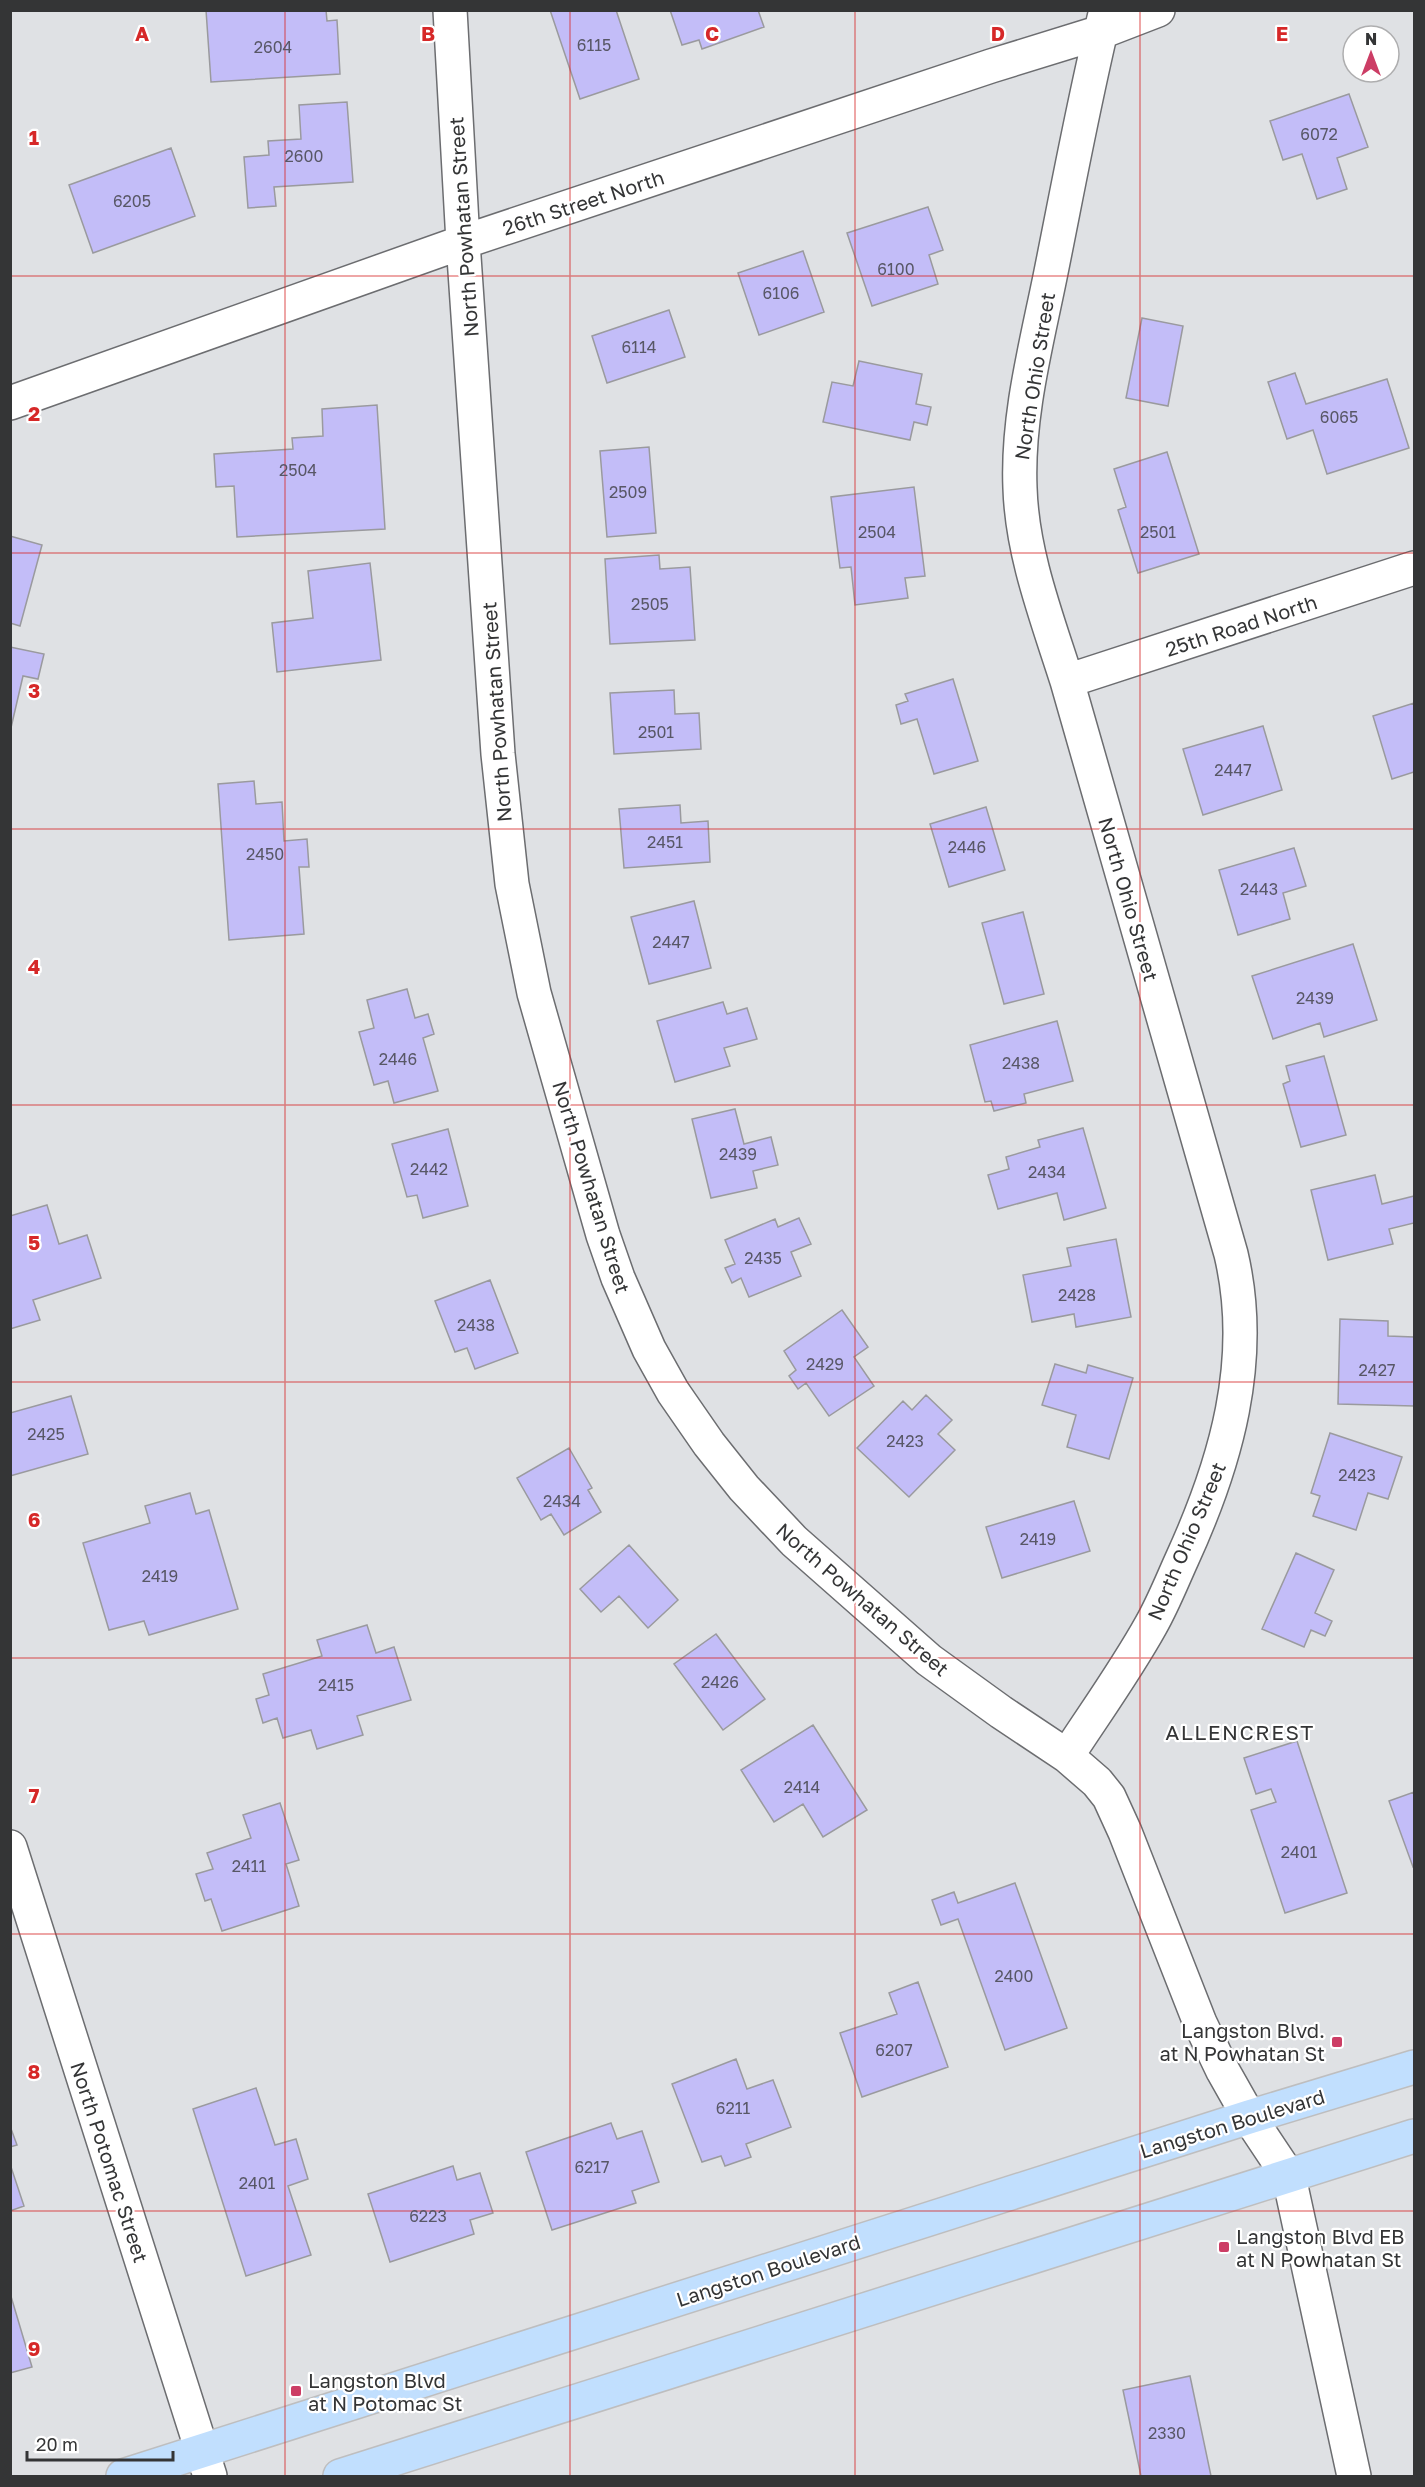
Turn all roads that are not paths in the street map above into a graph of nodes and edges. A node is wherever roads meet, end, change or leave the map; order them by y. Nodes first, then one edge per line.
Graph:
1 (450, 10) edge
2 (1158, 10) edge
3 (1104, 21) edge
4 (463, 242) junction
5 (10, 403) edge
6 (1414, 568) edge
7 (1067, 681) junction
8 (1067, 1756) junction
9 (10, 1847) edge
10 (1414, 2067) edge
11 (1249, 2117) junction
12 (1414, 2136) edge
13 (1288, 2177) junction
14 (206, 2464) edge
15 (123, 2476) edge
16 (340, 2476) edge
17 (1354, 2476) edge

1 - 4 street, North Powhatan Street
2 - 3 street, 26th Street North
3 - 4 street, 26th Street North
3 - 7 street, North Ohio Street
4 - 5 street, 26th Street North
4 - 8 street, North Powhatan Street
6 - 7 street, 25th Road North
7 - 8 street, North Ohio Street
8 - 11 street, North Powhatan Street
9 - 14 street, North Potomac Street
10 - 11 main road, Langston Boulevard
11 - 13 street, North Powhatan Street
11 - 14 main road, Langston Boulevard
12 - 13 main road
13 - 16 main road
13 - 17 street, North Powhatan Street
14 - 15 main road, Langston Boulevard

